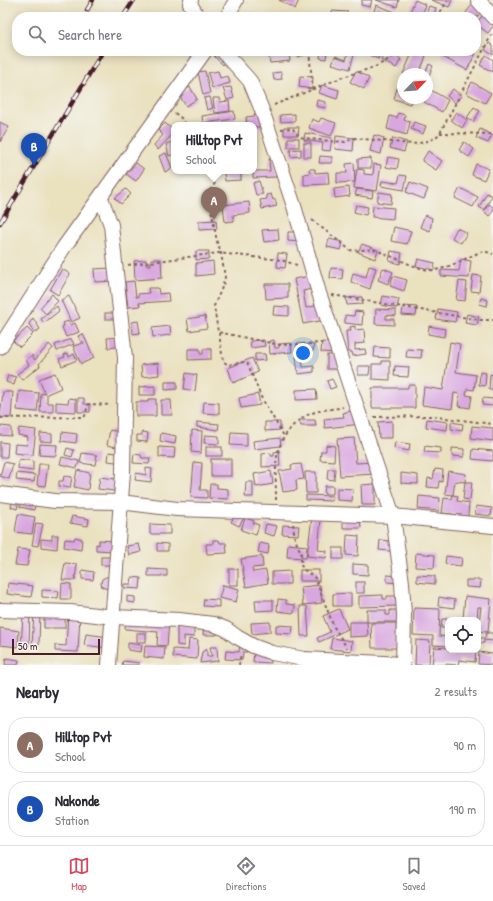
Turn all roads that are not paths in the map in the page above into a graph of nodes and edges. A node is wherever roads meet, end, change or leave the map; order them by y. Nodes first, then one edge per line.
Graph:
1 (191, 0) edge
2 (236, 0) edge
3 (478, 0) edge
4 (195, 12) edge
5 (229, 12) edge
6 (493, 17) edge
7 (202, 56) edge
8 (228, 56) edge
9 (100, 198) junction
10 (0, 347) edge
11 (0, 494) edge
12 (120, 502) junction
13 (393, 516) junction
14 (493, 526) edge
15 (0, 610) edge
16 (114, 617) junction
17 (403, 664) edge
18 (109, 665) edge

1 - 4 street
2 - 5 street
3 - 6 street
7 - 9 street
8 - 13 street
9 - 10 street
9 - 12 street
11 - 12 street
12 - 13 street
12 - 16 street
13 - 14 street
13 - 17 street
15 - 16 street
16 - 17 street
16 - 18 street

